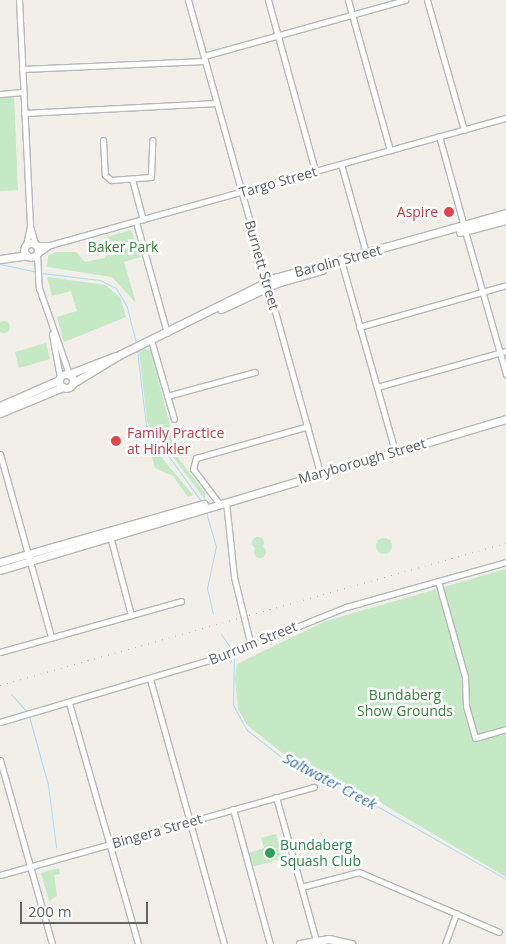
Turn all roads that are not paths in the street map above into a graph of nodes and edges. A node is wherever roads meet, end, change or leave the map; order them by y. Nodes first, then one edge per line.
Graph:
1 (19, 0) edge
2 (188, 0) edge
3 (268, 0) edge
4 (348, 0) edge
5 (405, 0) edge
6 (427, 0) edge
7 (352, 15) junction
8 (278, 36) junction
9 (204, 58) junction
10 (22, 69) junction
11 (23, 92) junction
12 (0, 94) edge
13 (216, 102) junction
14 (24, 113) junction
15 (506, 118) edge
16 (464, 130) junction
17 (439, 136) junction
18 (104, 140) dead end
19 (152, 140) dead end
20 (390, 150) junction
21 (341, 164) junction
22 (316, 171) junction
23 (132, 179) junction
24 (242, 192) junction
25 (506, 213) edge
26 (143, 220) junction
27 (506, 220) edge
28 (136, 222) junction
29 (30, 226) junction
30 (465, 228) junction
31 (36, 249) junction
32 (27, 251) junction
33 (366, 254) junction
34 (5, 258) edge
35 (342, 264) junction
36 (34, 267) junction
37 (268, 284) junction
38 (506, 285) edge
39 (483, 292) junction
40 (359, 326) junction
41 (52, 332) junction
42 (167, 333) junction
43 (147, 342) junction
44 (506, 351) edge
45 (500, 353) junction
46 (121, 354) junction
47 (255, 372) dead end
48 (69, 374) junction
49 (506, 374) edge
50 (59, 378) junction
51 (73, 383) junction
52 (63, 387) junction
53 (377, 387) junction
54 (167, 396) junction
55 (0, 406) edge
56 (0, 413) edge
57 (174, 419) dead end
58 (506, 419) edge
59 (308, 426) junction
60 (395, 451) junction
61 (0, 454) edge
62 (320, 472) junction
63 (220, 501) junction
64 (109, 535) junction
65 (29, 558) junction
66 (0, 562) edge
67 (506, 562) edge
68 (0, 570) edge
69 (438, 581) junction
70 (181, 601) dead end
71 (131, 615) junction
72 (51, 638) junction
73 (251, 646) junction
74 (0, 652) edge
75 (150, 680) junction
76 (69, 703) junction
77 (0, 722) edge
78 (506, 729) edge
79 (0, 760) edge
80 (314, 787) dead end
81 (276, 797) junction
82 (232, 809) junction
83 (190, 822) junction
84 (110, 844) junction
85 (30, 866) junction
86 (0, 875) edge
87 (301, 887) junction
88 (456, 913) junction
89 (499, 932) dead end
90 (316, 940) junction
91 (52, 944) edge
92 (138, 944) edge
93 (224, 944) edge
94 (270, 944) edge
95 (300, 944) edge
96 (351, 944) edge
97 (445, 944) edge

1 - 10 street
2 - 9 street, Burnett Street
3 - 8 street
4 - 7 street
5 - 7 street
6 - 16 street
7 - 8 street
7 - 20 street
8 - 9 street
8 - 22 street
9 - 10 street
9 - 13 street, Burnett Street
10 - 11 street
11 - 12 street
11 - 14 street
13 - 14 street
13 - 24 street, Burnett Street
14 - 29 street
15 - 16 street, Targo Street
16 - 17 street, Targo Street
17 - 20 street, Targo Street
17 - 30 street
18 - 23 street
19 - 23 street
20 - 21 street, Targo Street
21 - 22 street, Targo Street
21 - 33 street
22 - 24 street, Targo Street
23 - 26 street
24 - 26 street, Targo Street
24 - 37 street, Burnett Street
25 - 30 main road, Barolin Street
26 - 28 street, Targo Street
27 - 30 main road, Barolin Street
28 - 31 street, Targo Street
28 - 42 street
29 - 31 street
29 - 32 street
30 - 33 main road, Barolin Street
30 - 35 main road, Barolin Street
30 - 39 street
31 - 32 main road
31 - 32 main road
31 - 36 street
32 - 34 main road
32 - 36 street
33 - 37 main road, Barolin Street
35 - 37 main road, Barolin Street
35 - 40 street
36 - 41 street
37 - 42 main road, Barolin Street
37 - 59 street, Burnett Street
38 - 39 street
39 - 40 street
39 - 45 street
40 - 53 street
41 - 48 street
41 - 50 street
42 - 43 main road, Barolin Street
43 - 46 main road, Barolin Street
43 - 54 street
44 - 45 street
45 - 49 street
45 - 53 street
46 - 48 main road, Barolin Street
46 - 51 main road, Barolin Street
47 - 54 street
48 - 50 main road, Barolin Street
48 - 51 main road
50 - 52 main road
50 - 55 main road
51 - 52 main road, Barolin Street
52 - 56 main road
53 - 60 street
54 - 57 street
58 - 60 main road, Maryborough Street
59 - 62 street, Burnett Street
59 - 63 street
60 - 62 main road, Maryborough Street
61 - 65 street
62 - 63 main road, Maryborough Street
63 - 64 main road, Maryborough Street
63 - 73 street
64 - 65 main road, Maryborough Street
64 - 71 street
65 - 66 main road, Maryborough Street
65 - 68 main road, Maryborough Street
65 - 72 street
67 - 69 street, Burrum Street
69 - 73 street, Burrum Street
69 - 78 street
70 - 71 street
71 - 72 street
72 - 74 street
73 - 75 street, Burrum Street
75 - 76 street, Burrum Street
75 - 83 street
76 - 77 street, Burrum Street
76 - 84 street
79 - 85 street
80 - 81 street, Bingera Street
81 - 82 street, Bingera Street
81 - 87 street
82 - 83 street, Bingera Street
82 - 94 street
83 - 84 street, Bingera Street
83 - 93 street
84 - 85 street, Bingera Street
84 - 92 street
85 - 86 street, Bingera Street
85 - 91 street
87 - 88 street
87 - 90 street
88 - 89 street
88 - 97 street
90 - 95 main road
90 - 96 main road

